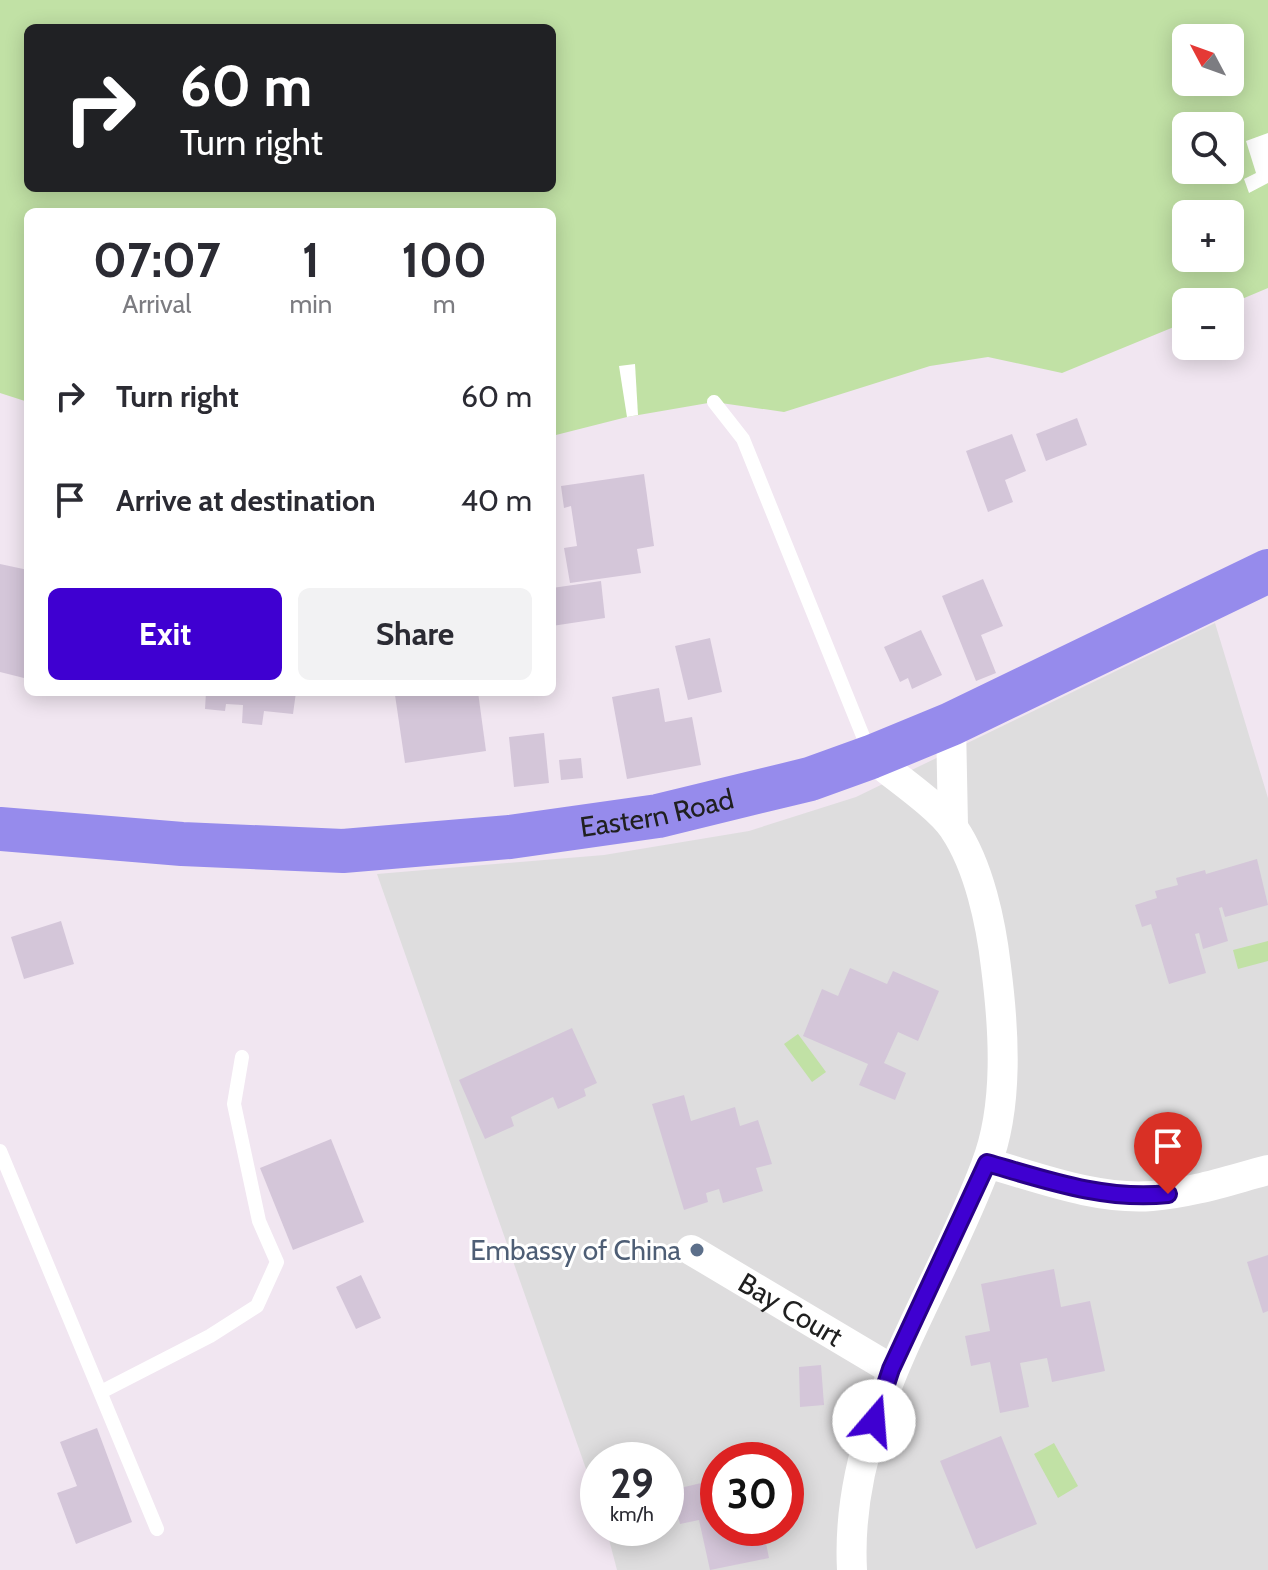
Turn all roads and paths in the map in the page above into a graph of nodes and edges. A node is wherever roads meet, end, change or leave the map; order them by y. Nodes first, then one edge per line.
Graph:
1 (714, 402) dead end
2 (1268, 571) edge
3 (951, 724) junction
4 (871, 757) junction
5 (953, 826) junction
6 (0, 829) edge
7 (242, 1057) dead end
8 (0, 1151) edge
9 (987, 1163) junction
10 (1268, 1170) edge
11 (691, 1250) dead end
12 (891, 1369) junction
13 (101, 1392) junction
14 (157, 1529) dead end
15 (852, 1570) edge

1 - 4 lane
2 - 3 highway, Eastern Road
3 - 4 highway, Eastern Road
3 - 5 street
4 - 5 street
4 - 6 highway, Eastern Road
5 - 9 street
7 - 13 lane
8 - 13 lane
9 - 10 street
9 - 12 street
11 - 12 street, Bay Court
12 - 15 street
13 - 14 lane

